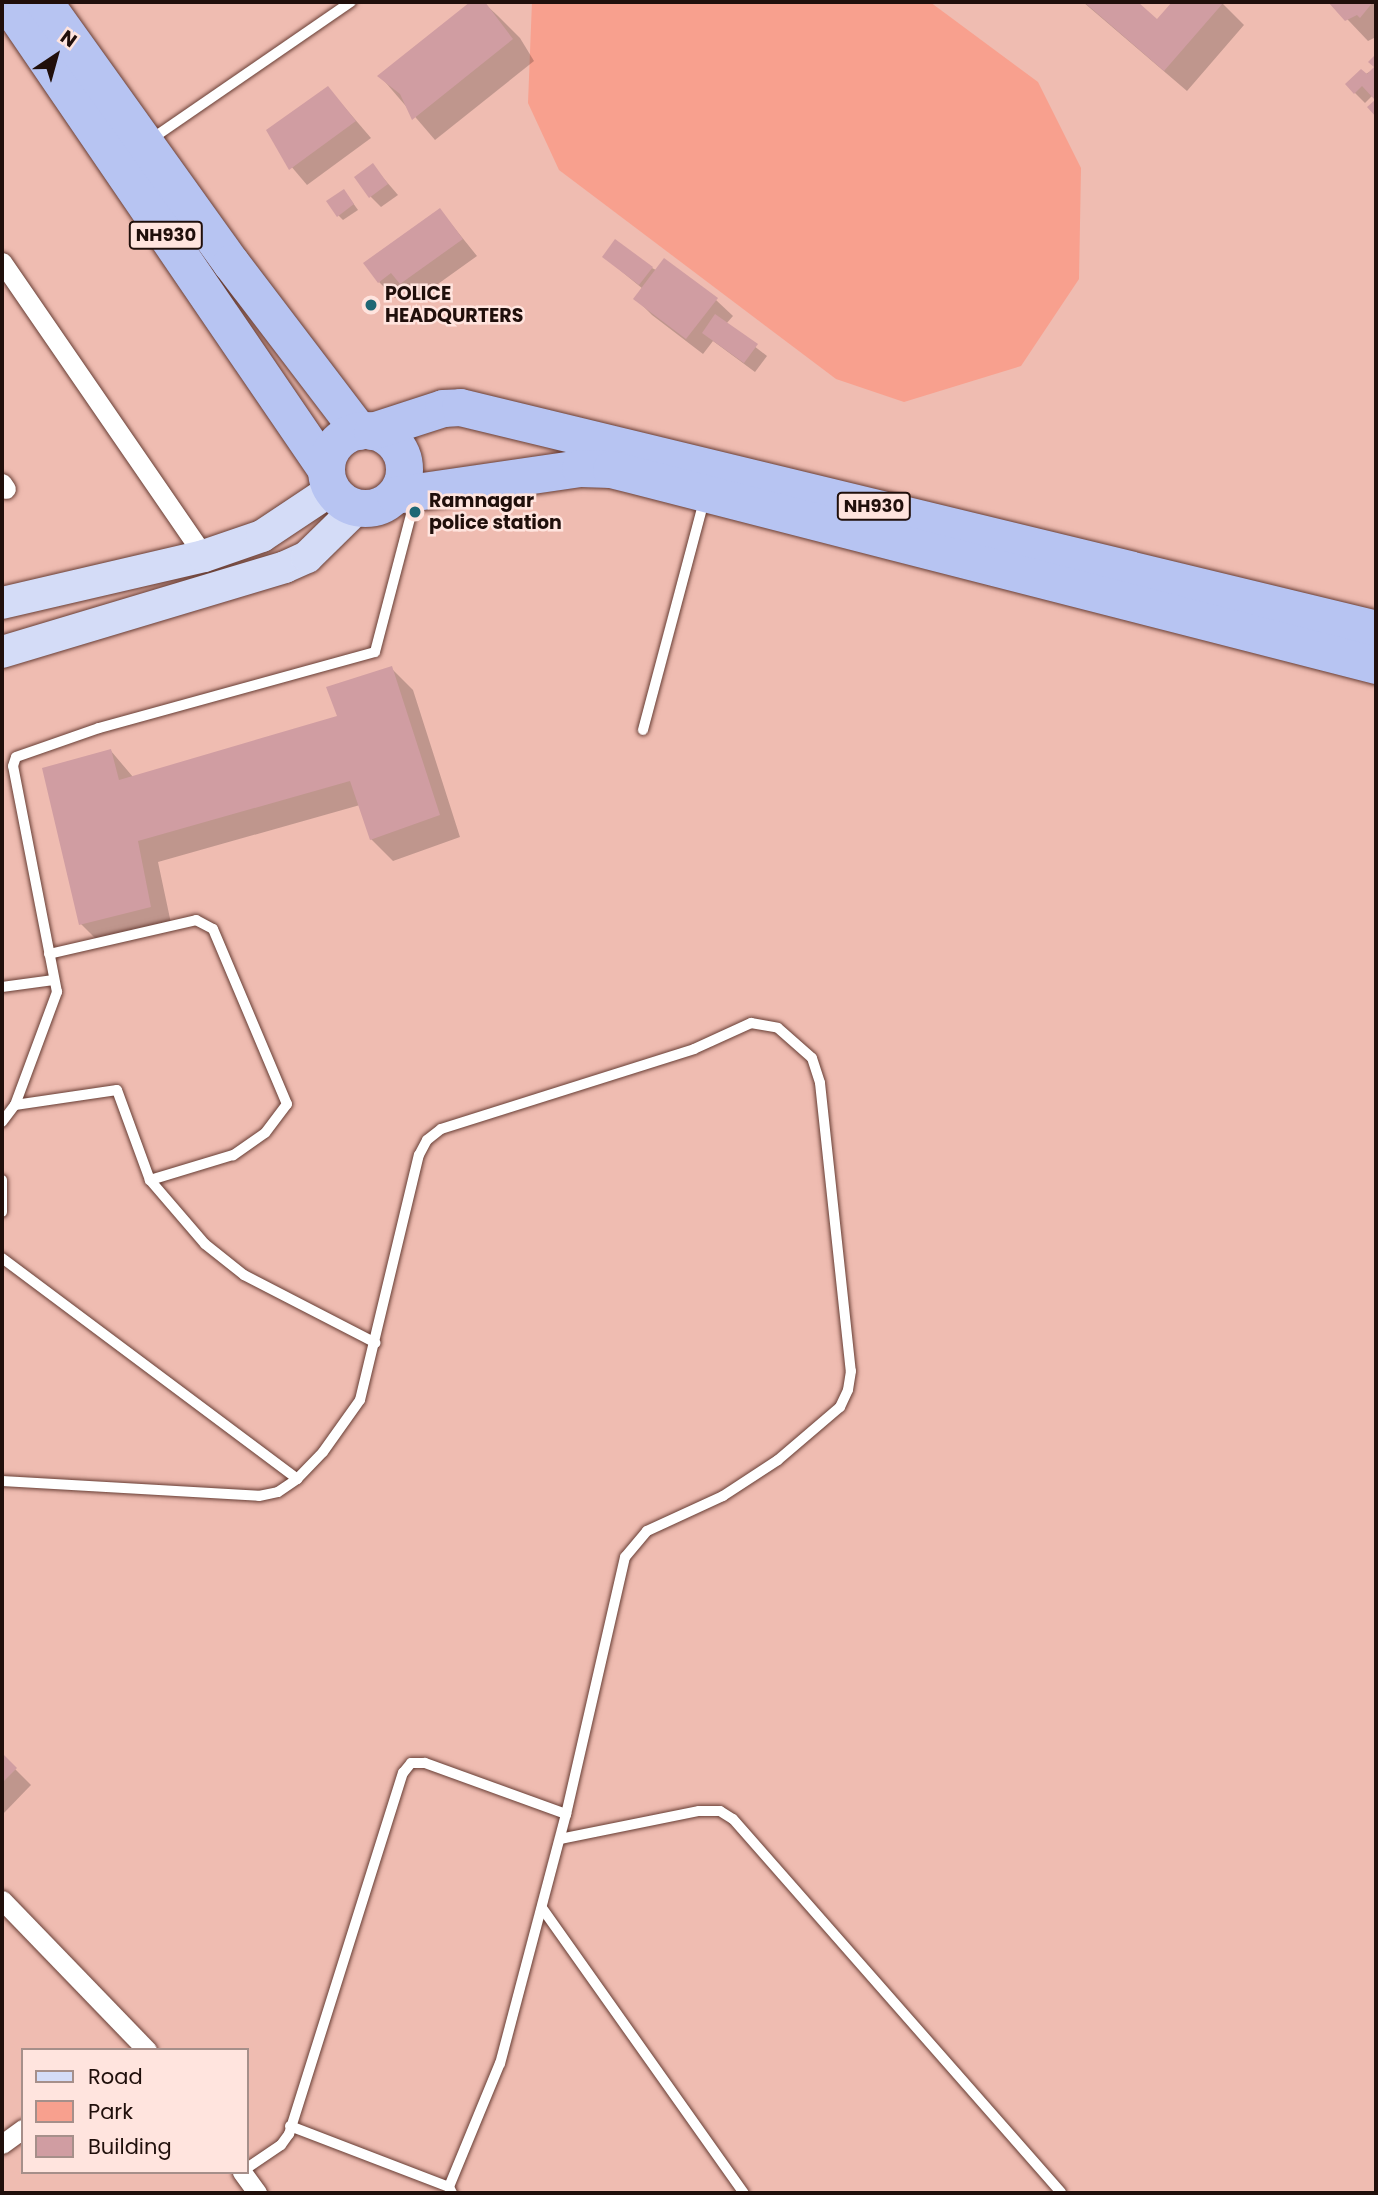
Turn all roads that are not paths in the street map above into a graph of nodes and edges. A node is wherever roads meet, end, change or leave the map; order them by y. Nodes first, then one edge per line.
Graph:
1 (7, 2) edge
2 (44, 2) edge
3 (351, 2) edge
4 (146, 143) junction
5 (2, 262) edge
6 (366, 431) junction
7 (708, 480) junction
8 (337, 489) junction
9 (406, 493) junction
10 (204, 556) junction
11 (2, 603) edge
12 (1376, 629) edge
13 (2, 652) edge
14 (1376, 665) edge
15 (643, 730) dead end
16 (49, 954) junction
17 (54, 980) junction
18 (2, 987) edge
19 (15, 1105) junction
20 (2, 1122) edge
21 (2, 1180) edge
22 (150, 1180) junction
23 (2, 1212) edge
24 (2, 1258) edge
25 (376, 1343) junction
26 (297, 1479) junction
27 (2, 1481) edge
28 (566, 1814) junction
29 (559, 1839) junction
30 (2, 1900) edge
31 (542, 1908) junction
32 (145, 2048) edge
33 (290, 2126) junction
34 (21, 2130) edge
35 (2, 2144) edge
36 (248, 2167) edge
37 (243, 2174) edge
38 (451, 2190) edge
39 (257, 2193) edge
40 (744, 2193) edge
41 (1061, 2193) edge

1 - 8 highway, NH930
2 - 4 highway, NH930
3 - 4 lane
4 - 6 highway, NH930
5 - 10 street
6 - 7 highway, NH930
6 - 8 highway, NH930
6 - 9 highway, NH930
7 - 9 highway, NH930
7 - 12 highway, NH930
7 - 14 highway, NH930
7 - 15 lane
8 - 9 highway, NH930
8 - 10 main road
8 - 13 main road
9 - 16 lane
10 - 11 main road
16 - 17 lane
16 - 22 lane
17 - 18 lane
17 - 19 lane
19 - 20 lane
19 - 22 lane
21 - 23 lane
22 - 25 lane
24 - 26 lane
25 - 26 lane
25 - 28 lane
26 - 27 lane
28 - 29 lane
28 - 33 lane
29 - 31 lane
29 - 41 lane
30 - 32 street
31 - 38 lane
31 - 40 lane
33 - 36 lane
33 - 38 lane
34 - 35 street
37 - 39 street

